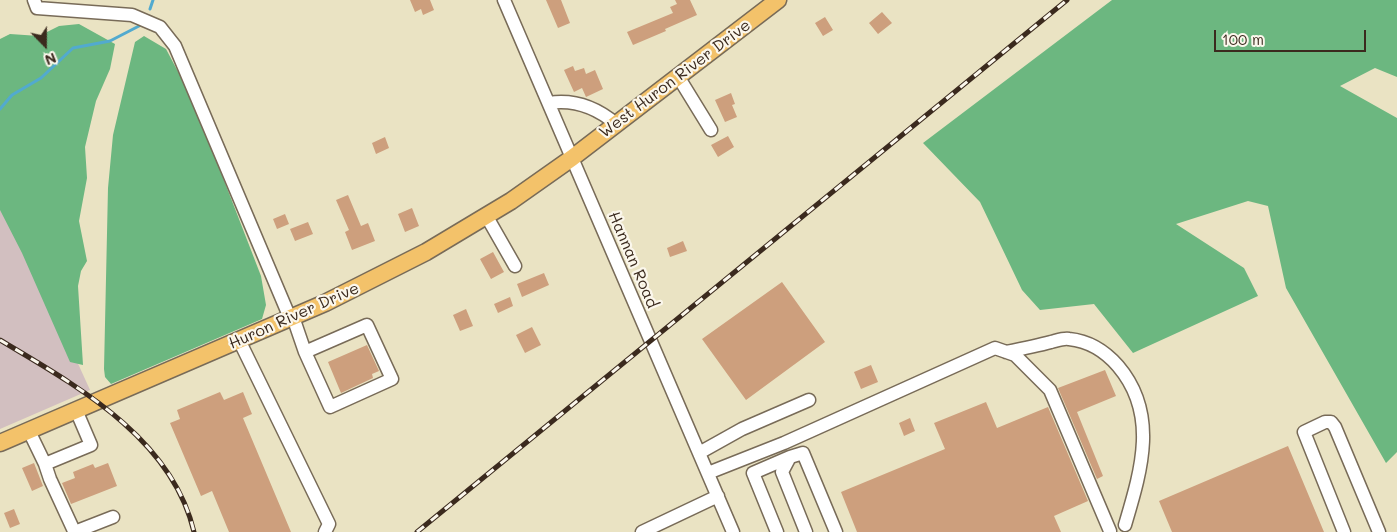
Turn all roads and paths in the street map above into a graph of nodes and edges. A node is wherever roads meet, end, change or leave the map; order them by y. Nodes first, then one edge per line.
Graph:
1 (34, 0) edge
2 (504, 0) edge
3 (778, 0) edge
4 (679, 78) junction
5 (549, 103) junction
6 (616, 124) junction
7 (711, 130) dead end
8 (572, 158) junction
9 (487, 217) junction
10 (514, 266) dead end
11 (292, 318) junction
12 (239, 340) junction
13 (305, 352) junction
14 (1006, 352) junction
15 (809, 400) dead end
16 (76, 410) junction
17 (29, 431) junction
18 (0, 443) edge
19 (784, 443) junction
20 (699, 452) junction
21 (790, 457) junction
22 (45, 464) junction
23 (708, 473) junction
24 (718, 496) junction
25 (113, 517) dead end
26 (663, 527) edge
27 (1126, 529) edge
28 (325, 532) edge
29 (642, 532) edge
30 (733, 532) edge
31 (777, 532) edge
32 (806, 532) edge
33 (836, 532) edge
34 (1109, 532) edge
35 (1344, 532) edge
36 (1379, 532) edge

1 - 11 street
2 - 5 street, Hannan Road
3 - 4 main road, West Huron River Drive
4 - 6 main road, West Huron River Drive
4 - 7 street
5 - 6 street
5 - 8 street, Hannan Road
6 - 8 main road, West Huron River Drive
8 - 9 main road, Huron River Drive
8 - 20 street, Hannan Road
9 - 10 street
9 - 11 main road, Huron River Drive
11 - 12 main road, Huron River Drive
11 - 13 street
12 - 16 main road, Huron River Drive
12 - 28 street
13 - 13 street
14 - 19 street
14 - 27 street
14 - 34 street
15 - 20 street
16 - 17 main road, Huron River Drive
16 - 22 street
17 - 18 main road, Huron River Drive
17 - 22 street
19 - 21 street
19 - 23 street
20 - 23 street, Hannan Road
21 - 31 street
21 - 32 street
21 - 33 street
22 - 25 street
23 - 24 street, Hannan Road
24 - 26 street
24 - 30 street, Hannan Road
26 - 29 street
27 - 34 street
35 - 36 street

